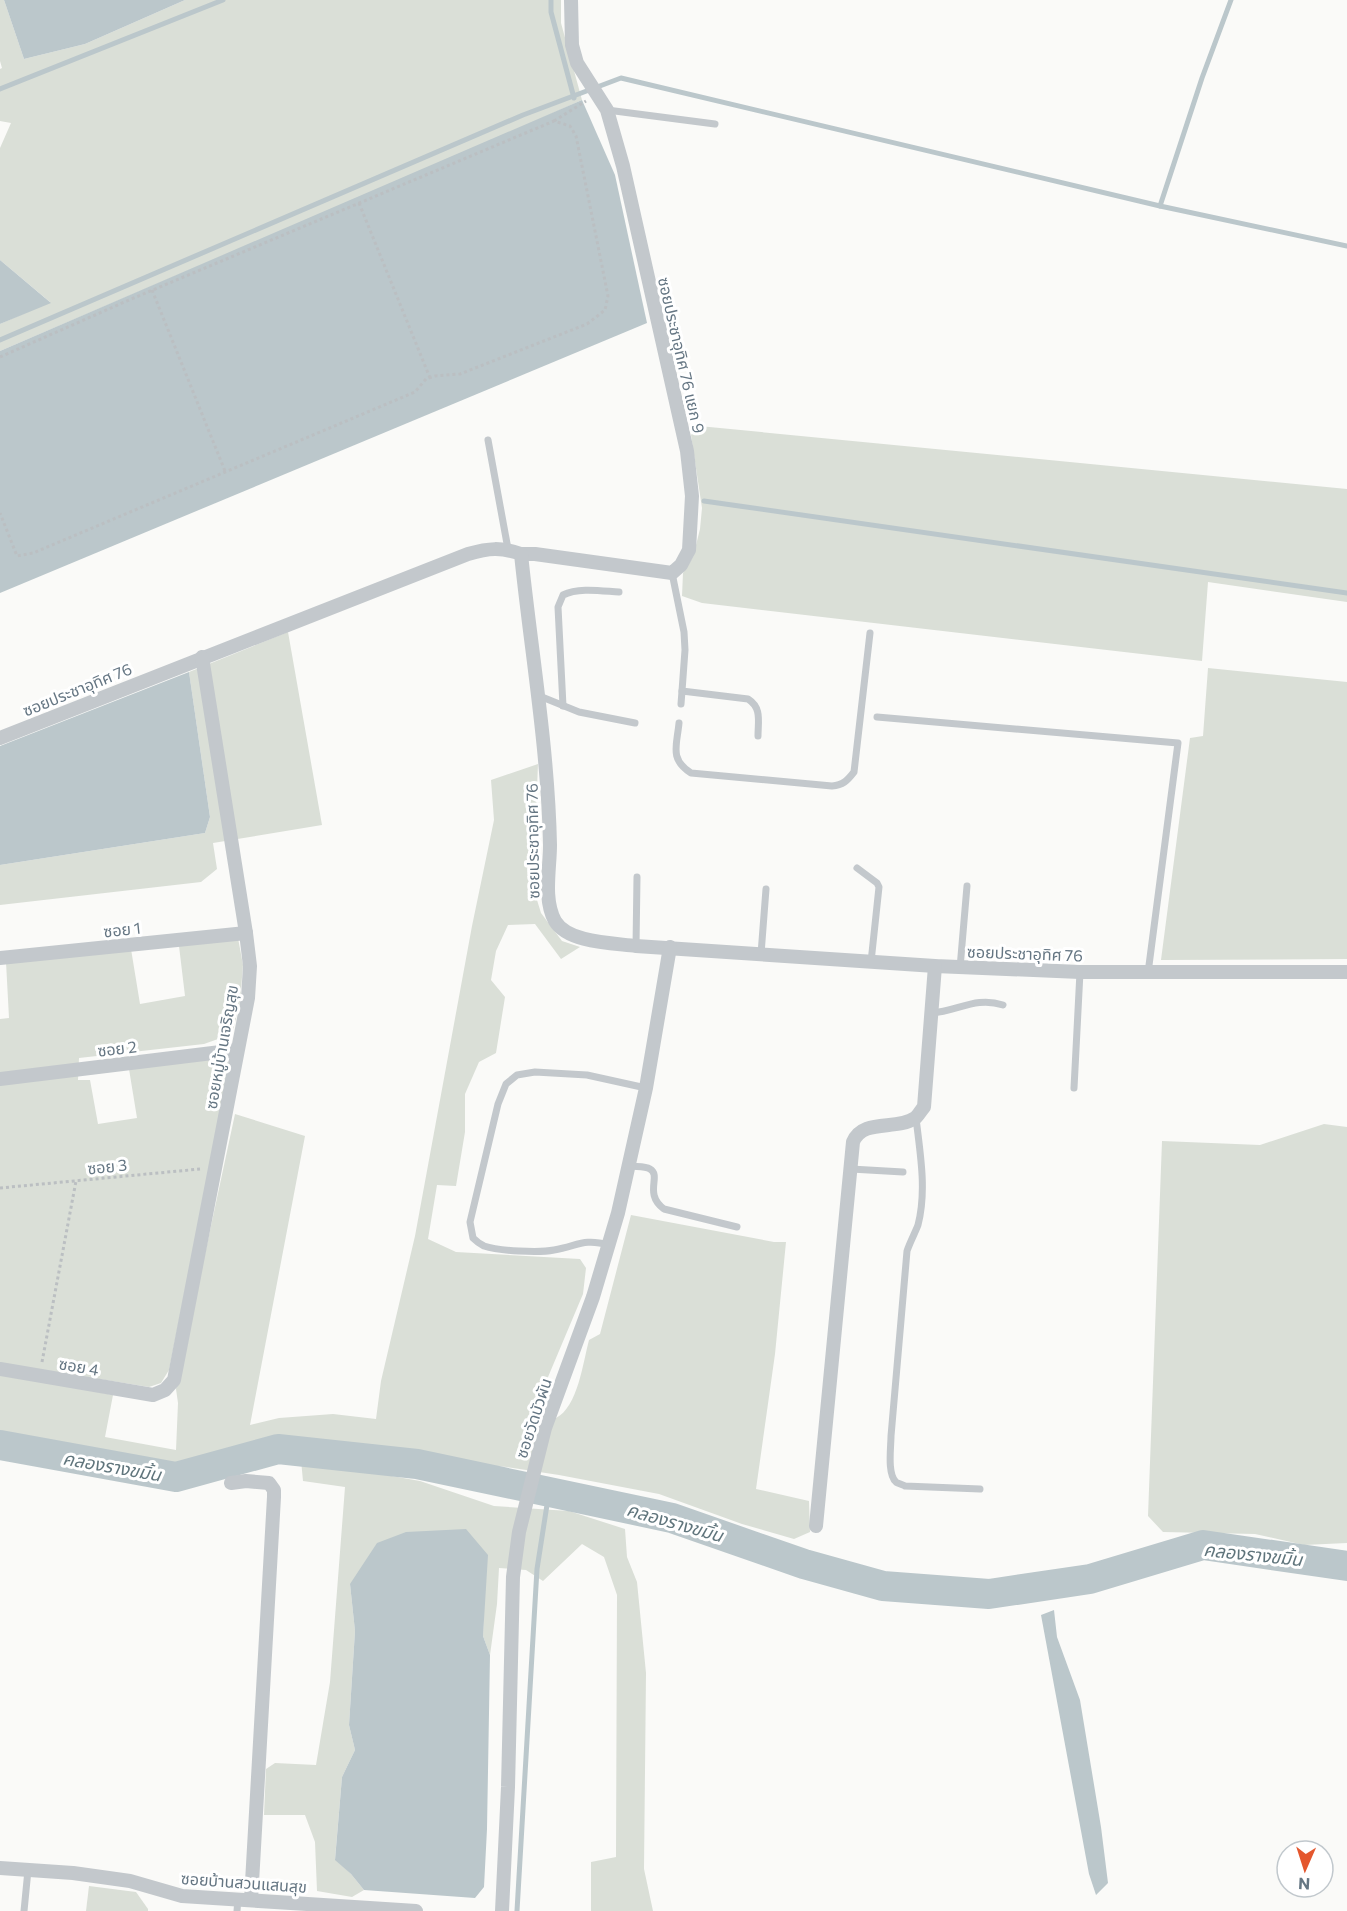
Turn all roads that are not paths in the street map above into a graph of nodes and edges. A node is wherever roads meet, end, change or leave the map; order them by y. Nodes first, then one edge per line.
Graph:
1 (571, 0) edge
2 (607, 110) junction
3 (715, 124) dead end
4 (488, 440) dead end
5 (508, 549) junction
6 (521, 554) junction
7 (672, 573) junction
8 (619, 591) dead end
9 (870, 633) dead end
10 (202, 657) junction
11 (682, 691) junction
12 (537, 695) junction
13 (681, 704) dead end
14 (563, 706) junction
15 (877, 717) dead end
16 (635, 723) dead end
17 (679, 723) dead end
18 (758, 736) dead end
19 (0, 738) edge
20 (857, 868) dead end
21 (638, 877) dead end
22 (966, 886) dead end
23 (766, 889) dead end
24 (246, 933) junction
25 (636, 946) junction
26 (670, 947) junction
27 (761, 954) junction
28 (0, 958) edge
29 (871, 962) junction
30 (935, 966) junction
31 (960, 968) junction
32 (1080, 972) junction
33 (1347, 972) edge
34 (1148, 973) junction
35 (1003, 1005) dead end
36 (932, 1013) junction
37 (237, 1050) junction
38 (0, 1079) edge
39 (646, 1088) junction
40 (1074, 1088) dead end
41 (916, 1118) junction
42 (630, 1166) junction
43 (851, 1169) junction
44 (903, 1172) dead end
45 (737, 1227) dead end
46 (609, 1245) junction
47 (0, 1369) edge
48 (153, 1395) joint
49 (231, 1483) dead end
50 (980, 1489) dead end
51 (816, 1526) dead end
52 (0, 1868) edge
53 (28, 1870) junction
54 (242, 1903) edge
55 (24, 1911) edge
56 (416, 1911) edge
57 (502, 1911) edge

1 - 2 street, ซอยประชาอุทิศ 76 แยก 9
2 - 3 lane
2 - 7 street, ซอยประชาอุทิศ 76 แยก 9
4 - 5 lane
5 - 6 street, ซอยประชาอุทิศ 76
5 - 10 street, ซอยประชาอุทิศ 76
6 - 7 street
6 - 12 street, ซอยประชาอุทิศ 76
7 - 11 lane
8 - 14 lane
9 - 17 lane
10 - 19 street, ซอยประชาอุทิศ 76
10 - 24 street, ซอยหมู่บ้านเจริญสุข
11 - 13 lane
11 - 18 lane
12 - 14 lane
12 - 25 street, ซอยประชาอุทิศ 76
14 - 16 lane
15 - 34 lane
20 - 29 lane
21 - 25 lane
22 - 31 lane
23 - 27 lane
24 - 28 street, ซอย 1
24 - 37 street, ซอยหมู่บ้านเจริญสุข
25 - 26 street, ซอยประชาอุทิศ 76
26 - 27 street, ซอยประชาอุทิศ 76
26 - 39 street, ซอยวัดบัวผัน
27 - 29 street, ซอยประชาอุทิศ 76
29 - 30 street, ซอยประชาอุทิศ 76
30 - 31 street, ซอยประชาอุทิศ 76
30 - 36 street
31 - 32 street, ซอยประชาอุทิศ 76
32 - 34 street, ซอยประชาอุทิศ 76
32 - 40 lane
33 - 34 street, ซอยประชาอุทิศ 76
35 - 36 lane
36 - 41 street
37 - 38 street, ซอย 2
37 - 48 street, ซอยหมู่บ้านเจริญสุข
39 - 42 street, ซอยวัดบัวผัน
39 - 46 lane
41 - 43 street
41 - 50 lane
42 - 45 lane
42 - 46 street, ซอยวัดบัวผัน
43 - 44 lane
43 - 51 street
46 - 57 street, ซอยวัดบัวผัน
47 - 48 street, ซอย 4
49 - 54 street
52 - 53 street, ซอยบ้านสวนแสนสุข
53 - 54 street, ซอยบ้านสวนแสนสุข
53 - 55 lane
54 - 56 street, ซอยบ้านสวนแสนสุข

